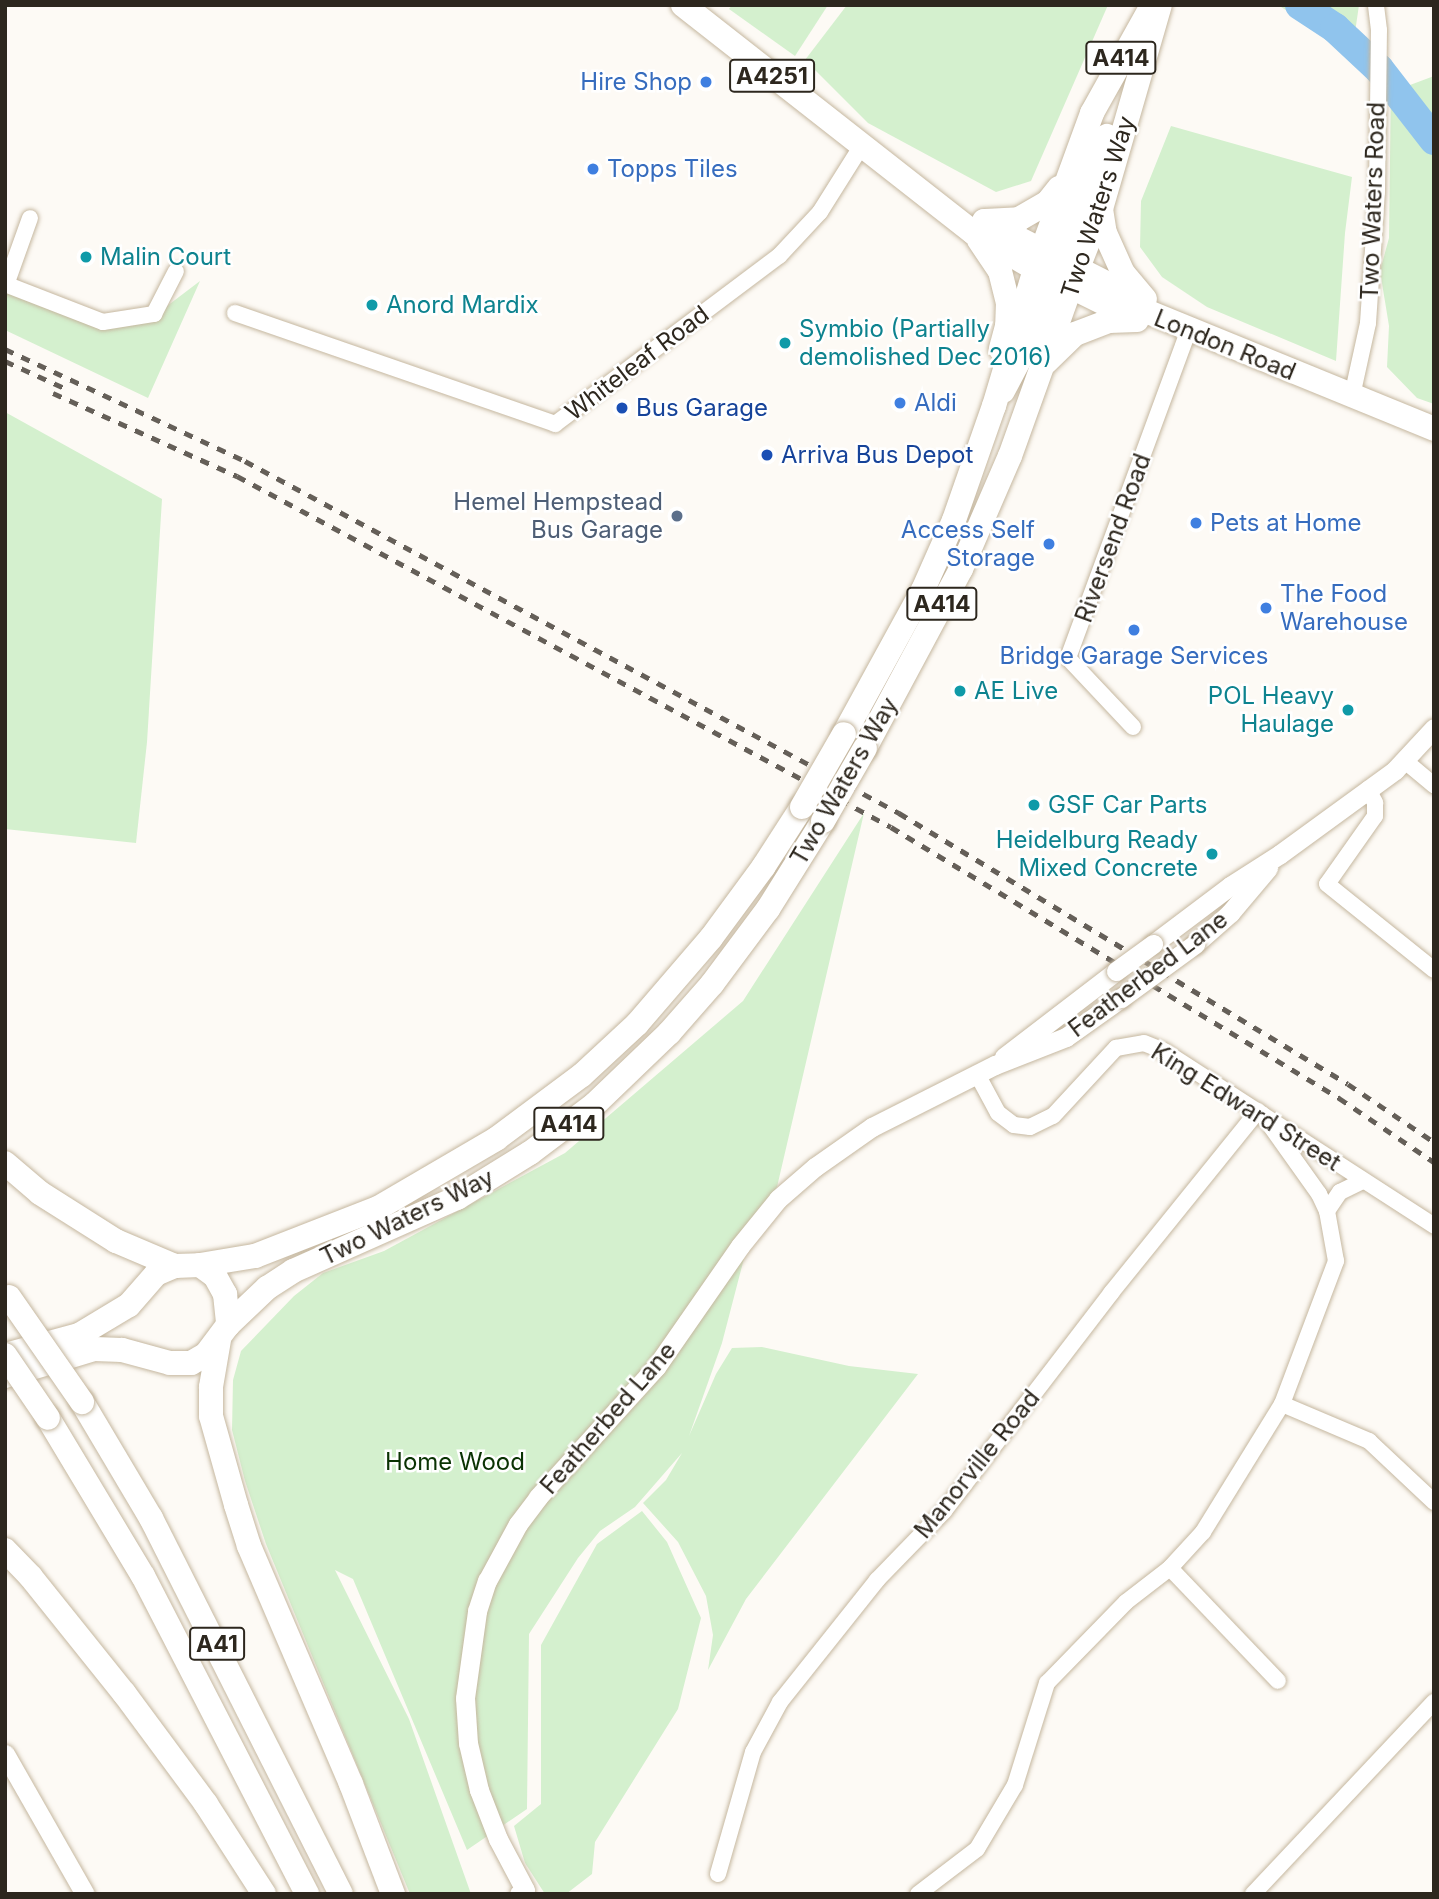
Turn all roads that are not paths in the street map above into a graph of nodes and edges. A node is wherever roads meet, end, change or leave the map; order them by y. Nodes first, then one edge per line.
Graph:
1 (683, 5) edge
2 (1153, 5) edge
3 (1160, 5) edge
4 (1376, 5) edge
5 (1140, 73) junction
6 (861, 147) junction
7 (1067, 177) junction
8 (1101, 209) junction
9 (30, 218) dead end
10 (979, 227) junction
11 (1056, 268) junction
12 (176, 271) dead end
13 (5, 284) edge
14 (235, 313) dead end
15 (1155, 315) junction
16 (1189, 330) junction
17 (1046, 362) junction
18 (1352, 396) junction
19 (992, 411) junction
20 (1434, 429) edge
21 (1133, 727) dead end
22 (1434, 728) edge
23 (1405, 761) junction
24 (1434, 785) edge
25 (1368, 789) junction
26 (1280, 854) junction
27 (1434, 970) edge
28 (995, 1065) junction
29 (977, 1074) junction
30 (1260, 1112) junction
31 (5, 1163) edge
32 (1363, 1181) junction
33 (1327, 1211) junction
34 (1434, 1226) edge
35 (200, 1265) junction
36 (175, 1266) junction
37 (7, 1295) edge
38 (224, 1332) junction
39 (5, 1355) edge
40 (5, 1376) edge
41 (1282, 1404) junction
42 (1434, 1502) edge
43 (5, 1550) edge
44 (1170, 1568) junction
45 (1278, 1681) dead end
46 (1434, 1702) edge
47 (5, 1754) edge
48 (718, 1874) dead end
49 (524, 1892) edge
50 (85, 1894) edge
51 (264, 1894) edge
52 (307, 1894) edge
53 (341, 1894) edge
54 (393, 1894) edge
55 (918, 1894) edge
56 (1253, 1894) edge

1 - 6 main road, London Road / A4251
2 - 7 main road, Two Waters Way / A414
3 - 5 main road, Two Waters Way / A414
4 - 18 street, Two Waters Road
5 - 8 main road, Two Waters Way / A414
5 - 11 main road
6 - 10 main road, London Road
6 - 14 street, Whiteleaf Road
7 - 10 main road
7 - 11 main road, Two Waters Way / A414
8 - 11 main road, Two Waters Way / A414
8 - 15 main road
9 - 13 street
10 - 11 main road, London Road
10 - 19 main road
11 - 15 main road, London Road
11 - 17 main road, Two Waters Way / A414
11 - 19 main road, Two Waters Way / A414
12 - 13 street
15 - 16 main road, London Road
15 - 17 main road
16 - 18 main road, London Road
16 - 21 street, Riversend Road
17 - 38 main road, Two Waters Way / A414, bridge
18 - 20 main road, London Road
19 - 35 main road, Two Waters Way / A414, bridge
22 - 23 street, Featherbed Lane
23 - 24 street
23 - 25 street, Featherbed Lane
25 - 26 street, Featherbed Lane
25 - 27 street
26 - 28 street, Featherbed Lane, bridge
26 - 28 street, Featherbed Lane, bridge
28 - 29 street, Featherbed Lane
29 - 30 street, King Edward Street
29 - 49 street, Featherbed Lane
30 - 32 street, King Edward Street
30 - 33 street
30 - 48 street, Manorville Road
31 - 36 main road
32 - 33 street
32 - 34 street, King Edward Street
33 - 41 street
35 - 36 main road, A414
35 - 38 main road
36 - 39 main road
37 - 53 main road, A41, bridge
38 - 40 main road, A414
38 - 54 main road
39 - 52 main road, A41, bridge
41 - 42 street
41 - 44 street
43 - 51 main road
44 - 45 street
44 - 55 street
46 - 56 street
47 - 50 street

